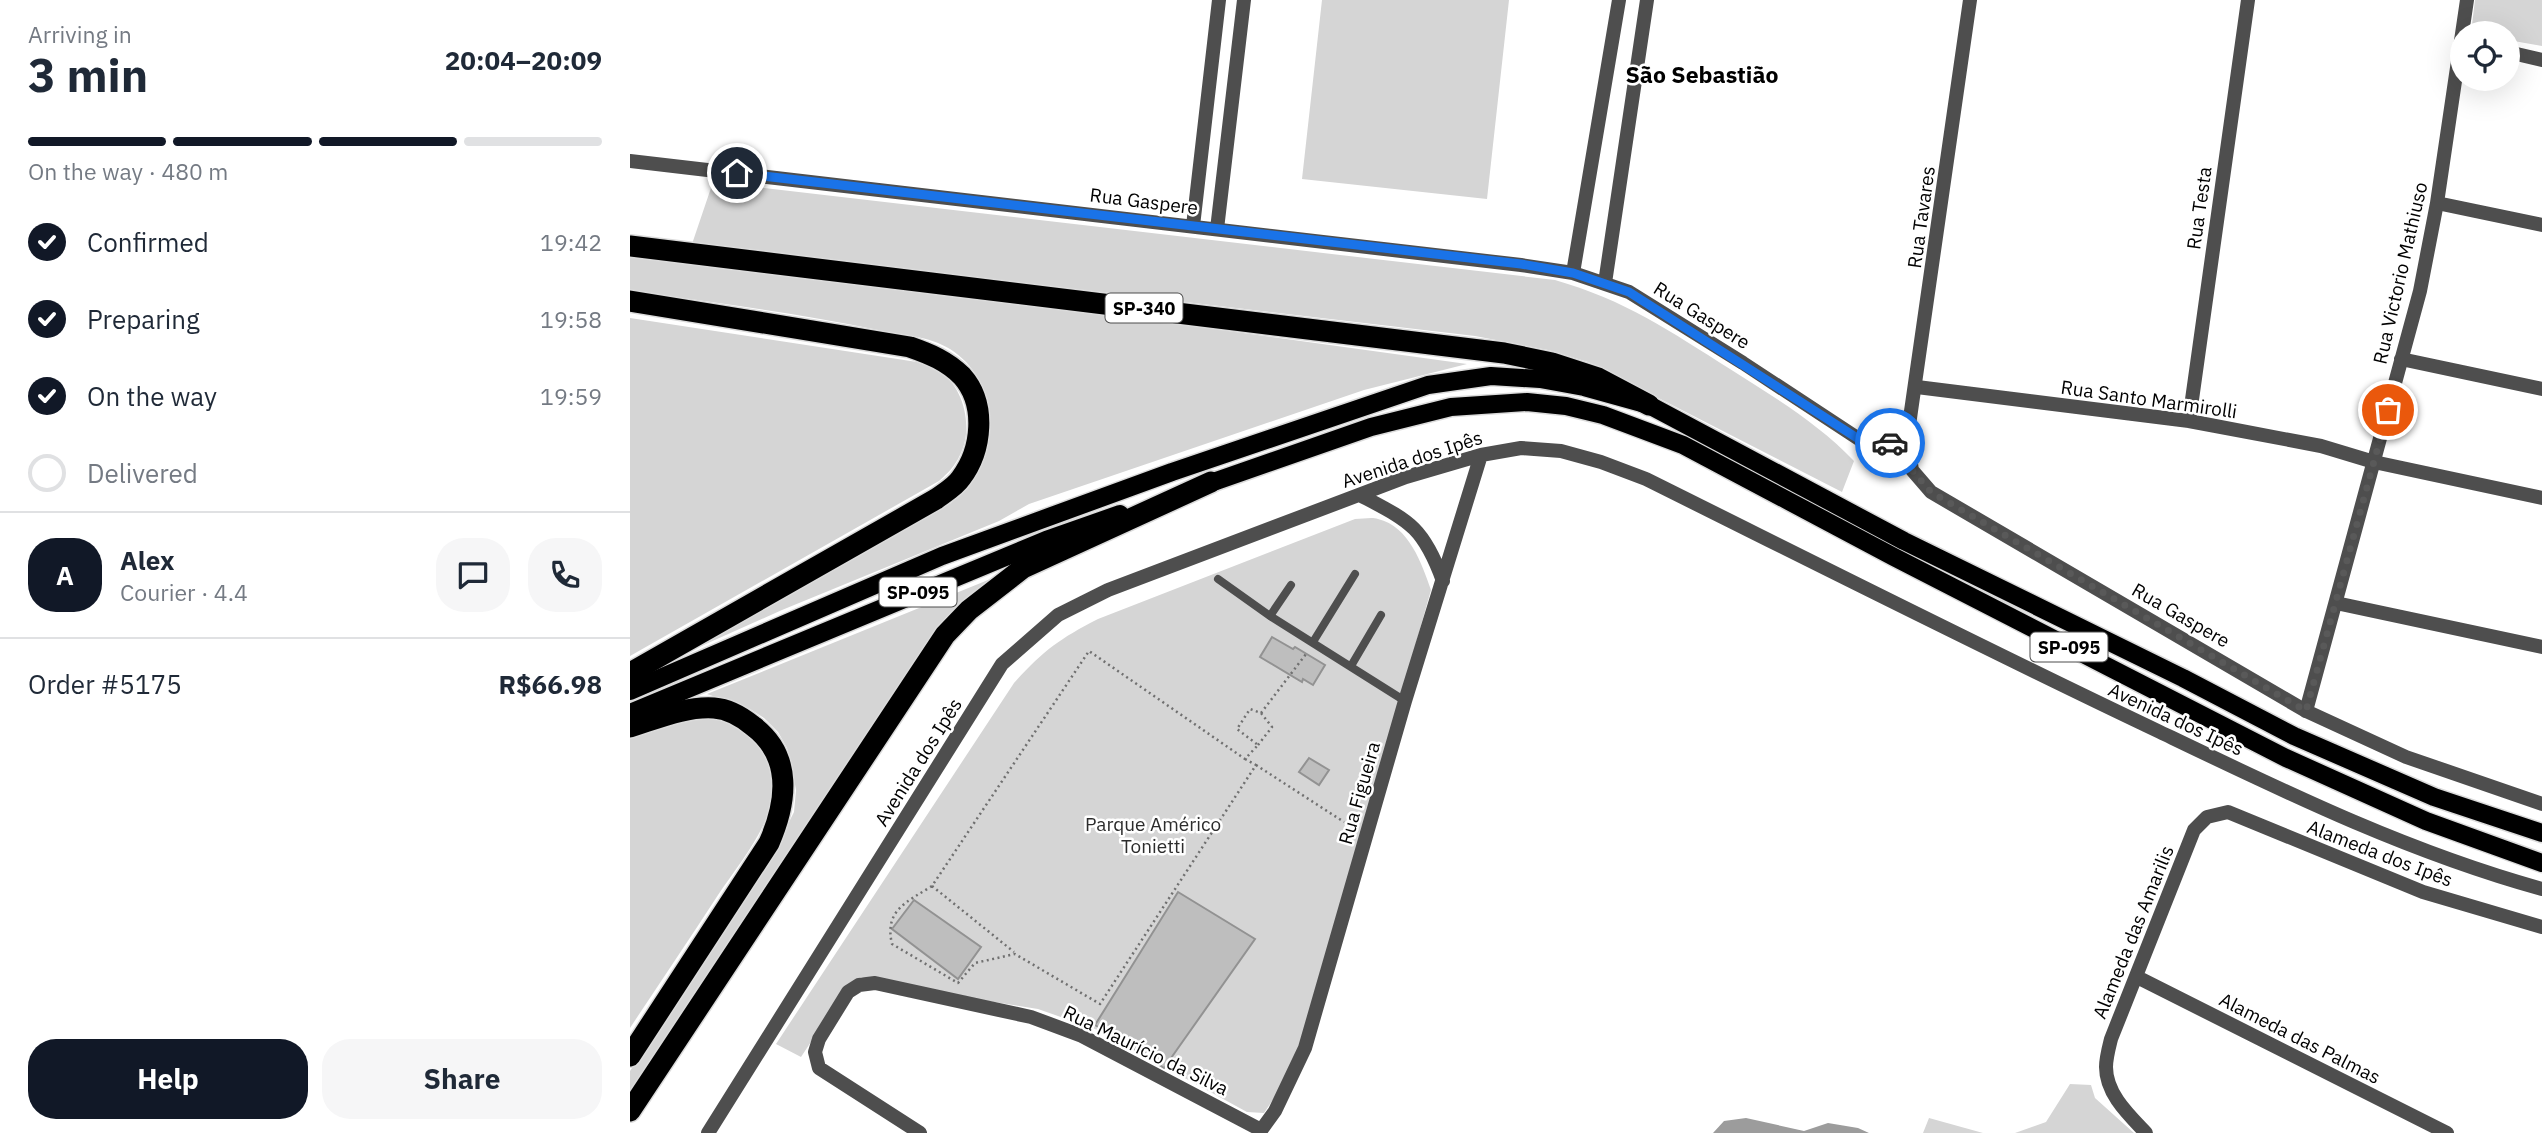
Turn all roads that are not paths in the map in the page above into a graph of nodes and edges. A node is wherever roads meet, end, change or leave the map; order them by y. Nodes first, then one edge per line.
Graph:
1 (1219, 0) edge
2 (1244, 0) edge
3 (1619, 0) edge
4 (1647, 0) edge
5 (1970, 0) edge
6 (2248, 0) edge
7 (2466, 0) edge
8 (2464, 21) edge
9 (2520, 55) edge
10 (2542, 60) edge
11 (2454, 91) edge
12 (630, 161) edge
13 (2437, 203) junction
14 (2542, 225) edge
15 (1194, 226) junction
16 (1217, 229) junction
17 (630, 246) edge
18 (1573, 273) junction
19 (1605, 283) junction
20 (630, 301) edge
21 (2401, 359) junction
22 (1917, 387) junction
23 (2542, 389) edge
24 (1649, 405) junction
25 (2189, 421) junction
26 (1907, 439) junction
27 (1481, 455) junction
28 (2374, 462) junction
29 (1211, 482) junction
30 (1360, 495) junction
31 (2542, 498) edge
32 (1355, 574) dead end
33 (1218, 579) dead end
34 (1443, 581) junction
35 (1291, 585) dead end
36 (2336, 603) junction
37 (1381, 615) dead end
38 (1270, 616) junction
39 (1314, 643) junction
40 (2542, 647) edge
41 (1351, 666) junction
42 (630, 673) edge
43 (630, 691) edge
44 (1405, 701) junction
45 (2306, 711) junction
46 (630, 713) edge
47 (630, 727) edge
48 (2542, 804) edge
49 (2207, 817) joint
50 (2542, 833) edge
51 (2542, 863) edge
52 (2542, 889) edge
53 (2542, 928) edge
54 (2137, 977) junction
55 (630, 1056) edge
56 (630, 1111) edge
57 (1260, 1131) edge
58 (708, 1133) edge
59 (920, 1133) edge
60 (2146, 1133) edge
61 (2447, 1133) edge

1 - 15 street
2 - 16 street
3 - 18 street
4 - 19 street
5 - 22 street, Rua Tavares
6 - 25 street, Rua Testa
7 - 8 street, Rua Victorio Mathiuso
9 - 10 street
11 - 13 street, Rua Victorio Mathiuso
12 - 15 street, Rua Gaspere
13 - 14 street
13 - 21 street, Rua Victorio Mathiuso
15 - 16 street, Rua Gaspere
16 - 18 street, Rua Gaspere
17 - 24 highway, SP-340
18 - 19 street, Rua Gaspere
19 - 26 street, Rua Gaspere
20 - 42 highway
21 - 23 street
21 - 28 street, Rua Victorio Mathiuso
22 - 25 street, Rua Santo Marmirolli
22 - 26 street, Rua Tavares
24 - 43 main road, SP-095
24 - 50 main road, SP-095
25 - 28 street, Rua Santo Marmirolli
26 - 45 street, Rua Gaspere
27 - 30 street, Avenida dos Ipês
27 - 34 street, Rua Figueira
27 - 52 street, Avenida dos Ipês
28 - 31 street, Rua Santo Marmirolli
28 - 36 street, Rua Victorio Mathiuso
29 - 46 main road, SP-095
29 - 51 main road, SP-095
29 - 56 highway
30 - 34 street
30 - 58 street, Avenida dos Ipês
32 - 39 lane
33 - 38 lane
34 - 44 street, Rua Figueira
35 - 38 lane
36 - 40 street
36 - 45 street, Rua Victorio Mathiuso
37 - 41 lane
38 - 39 lane
39 - 41 lane
41 - 44 lane
44 - 57 street, Rua Figueira
45 - 48 street, Rua Gaspere
47 - 55 highway
49 - 53 street, Alameda dos Ipês
49 - 54 street, Alameda das Amarilis
54 - 60 street, Alameda das Amarilis
54 - 61 street, Alameda das Palmas
57 - 59 street, Rua Maurício da Silva

